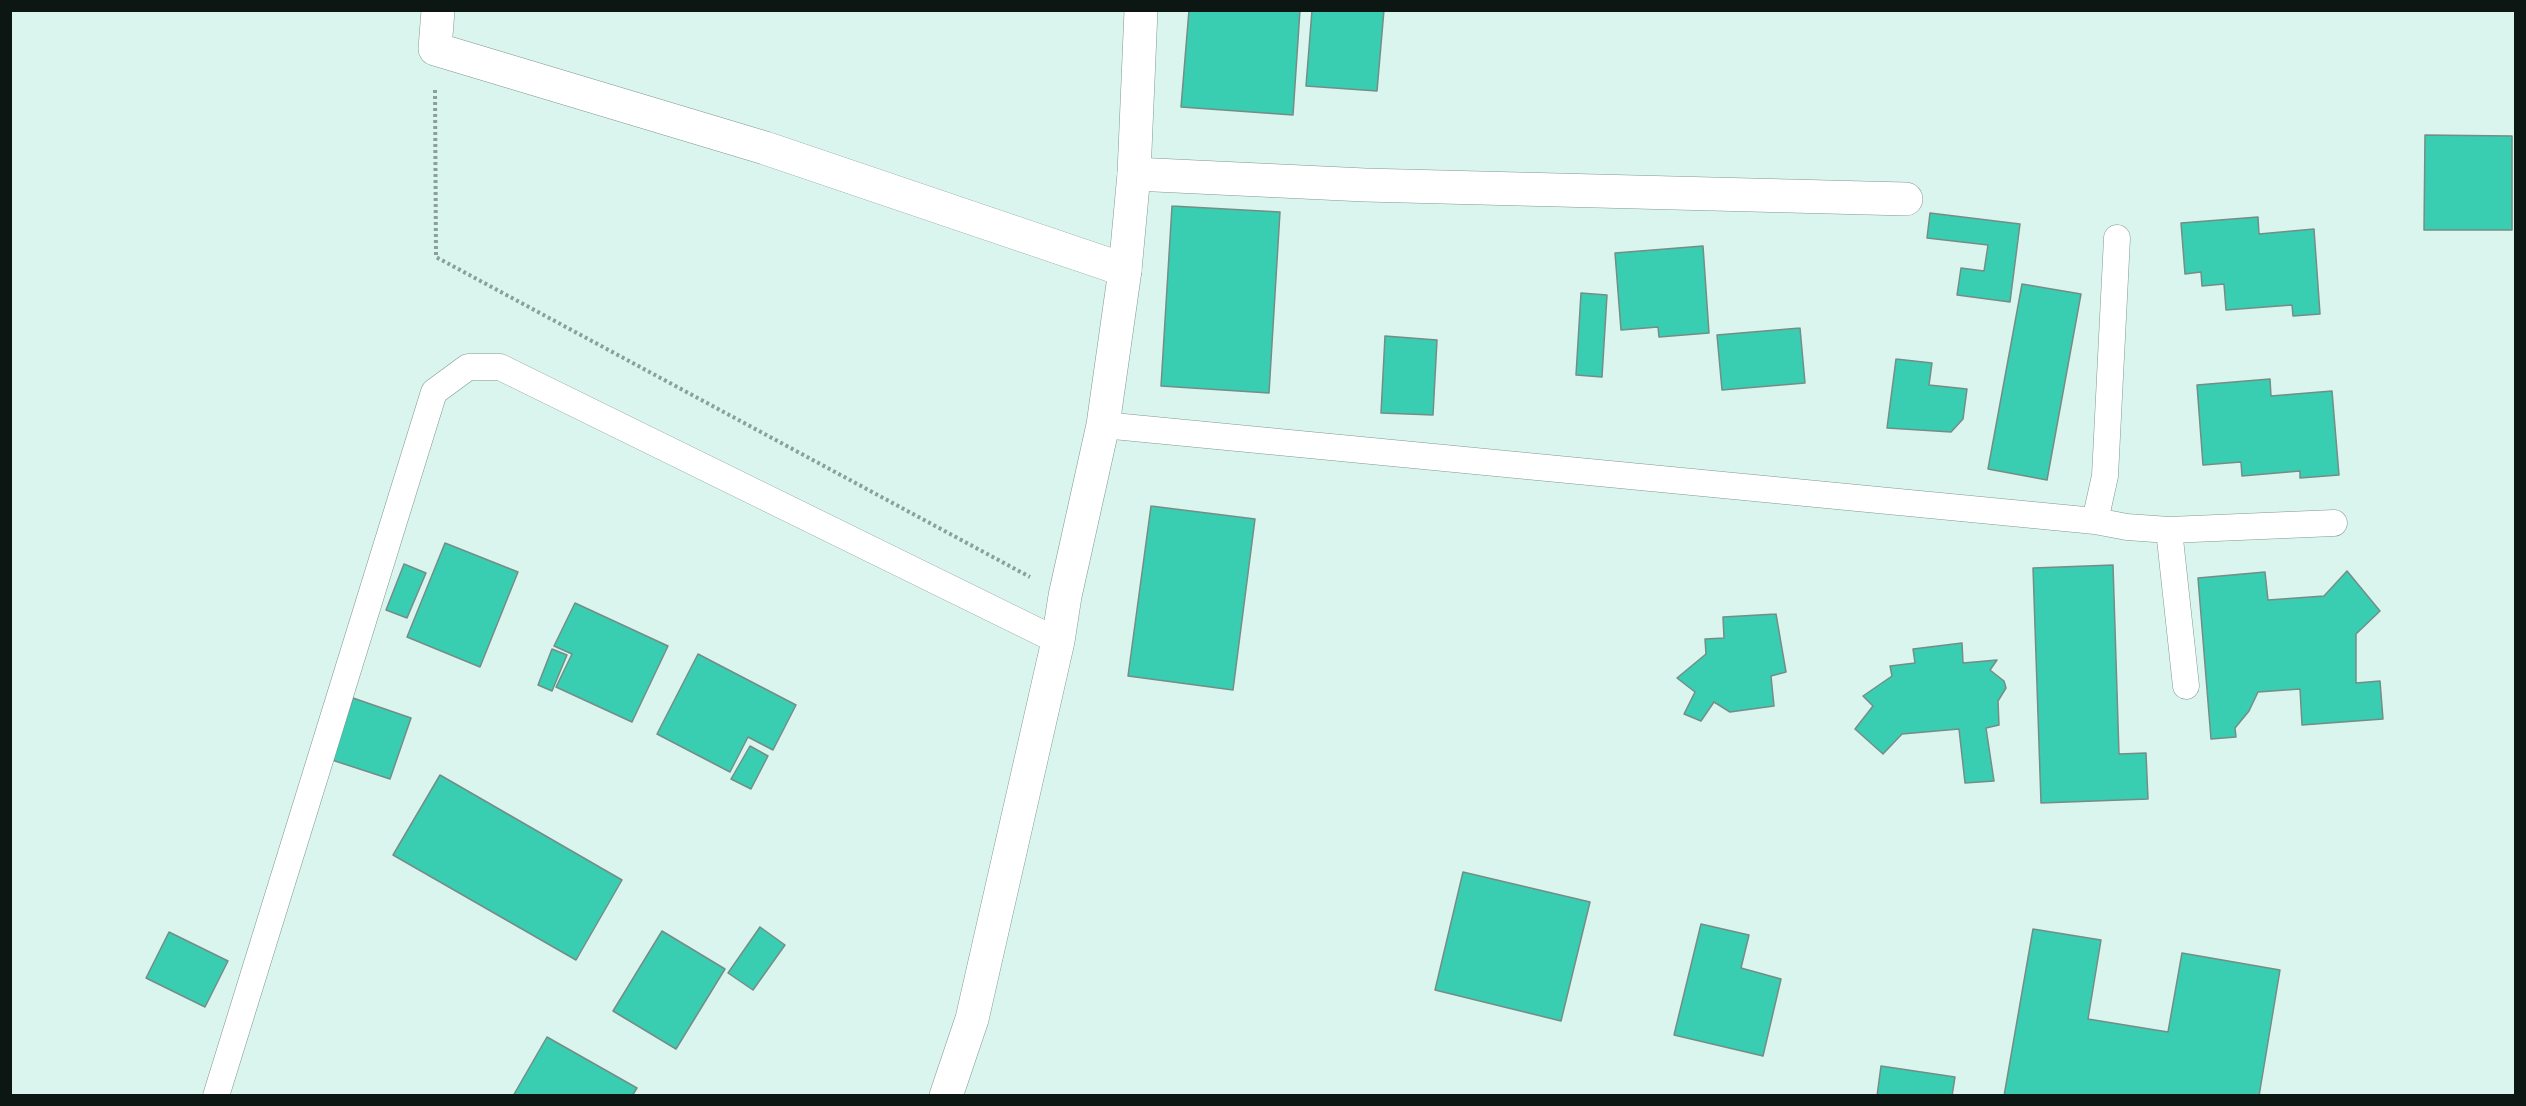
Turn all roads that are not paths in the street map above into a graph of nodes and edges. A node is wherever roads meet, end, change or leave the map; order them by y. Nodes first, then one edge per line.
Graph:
1 (438, 10) edge
2 (1141, 10) edge
3 (1134, 174) junction
4 (1906, 199) dead end
5 (2117, 238) dead end
6 (1125, 270) junction
7 (1103, 425) junction
8 (2095, 521) junction
9 (2334, 523) dead end
10 (2169, 530) junction
11 (1058, 640) junction
12 (2186, 686) dead end
13 (216, 1095) edge
14 (946, 1095) edge

1 - 6 street
2 - 3 street
3 - 4 street
3 - 6 street
5 - 8 lane
6 - 7 street
7 - 8 lane
7 - 11 street
8 - 10 lane
9 - 10 lane
10 - 12 lane
11 - 13 lane
11 - 14 street

